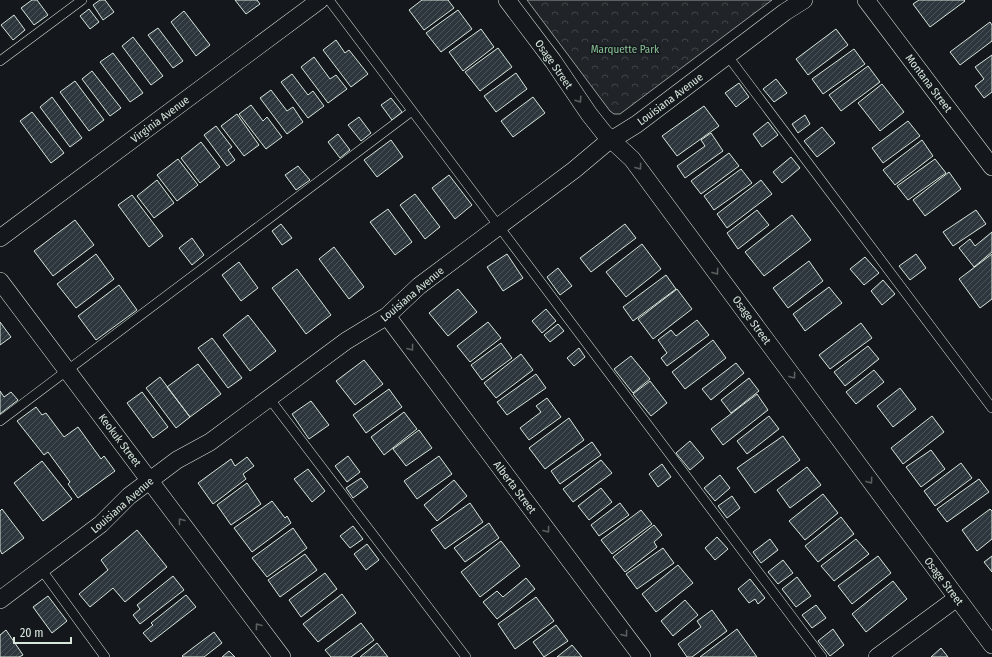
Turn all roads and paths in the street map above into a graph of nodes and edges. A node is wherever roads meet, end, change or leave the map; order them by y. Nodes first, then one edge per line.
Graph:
1 (82, 0) edge
2 (320, 0) edge
3 (329, 0) edge
4 (507, 0) edge
5 (804, 0) edge
6 (866, 0) edge
7 (727, 55) junction
8 (0, 61) edge
9 (412, 111) junction
10 (612, 139) junction
11 (992, 166) edge
12 (499, 225) junction
13 (0, 238) edge
14 (0, 281) edge
15 (387, 316) junction
16 (68, 370) junction
17 (269, 398) junction
18 (992, 408) edge
19 (0, 420) edge
20 (150, 480) junction
21 (41, 569) junction
22 (956, 598) junction
23 (0, 600) edge
24 (992, 645) edge
25 (105, 657) edge
26 (282, 657) edge
27 (466, 657) edge
28 (642, 657) edge
29 (822, 657) edge
30 (877, 657) edge

1 - 8 lane
2 - 13 street, Virginia Avenue
3 - 9 lane
4 -> 10 street, Osage Street
5 - 7 street, Louisiana Avenue
6 - 11 street, Montana Street
7 - 10 street, Louisiana Avenue
7 - 18 lane
9 - 12 lane
9 - 16 lane
10 - 12 street, Louisiana Avenue
10 -> 22 street, Osage Street
12 - 15 street, Louisiana Avenue
12 - 29 lane
14 - 16 street, Keokuk Street
15 - 17 street, Louisiana Avenue
15 -> 28 street, Alberta Street
16 - 19 lane
16 - 20 street, Keokuk Street
17 - 20 street, Louisiana Avenue
17 - 27 lane
20 - 21 street, Louisiana Avenue
26 -> 20 street, Keokuk Street
21 - 23 street, Louisiana Avenue
21 - 25 lane
22 - 24 street, Osage Street
22 - 30 street

